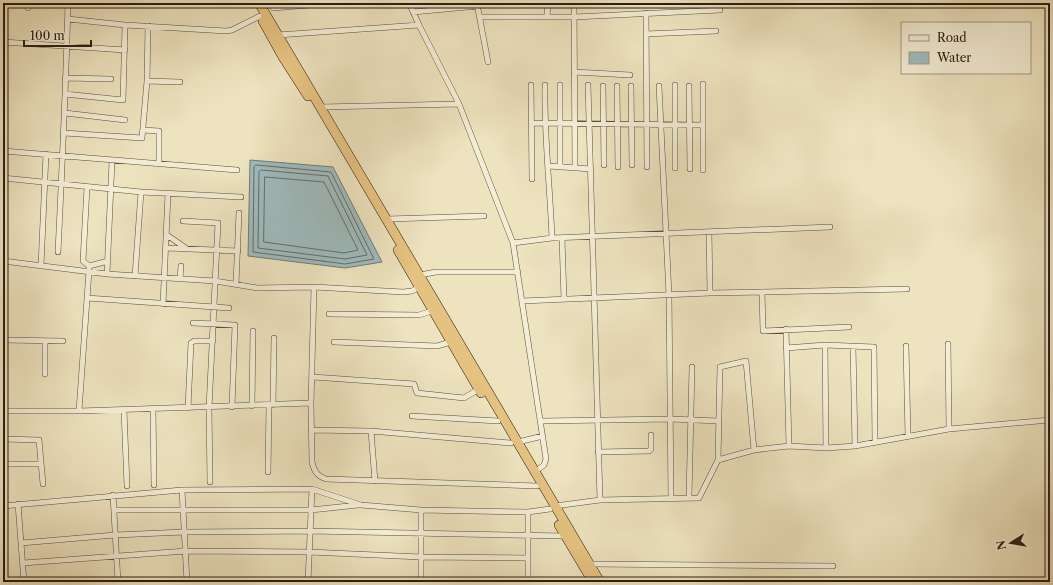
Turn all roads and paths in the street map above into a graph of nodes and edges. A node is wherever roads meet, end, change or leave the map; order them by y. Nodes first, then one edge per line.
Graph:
1 (68, 3) edge
2 (271, 3) edge
3 (333, 3) edge
4 (409, 3) edge
5 (548, 3) edge
6 (574, 3) edge
7 (478, 5) edge
8 (259, 6) edge
9 (720, 10) dead end
10 (413, 12) junction
11 (646, 13) junction
12 (547, 16) junction
13 (480, 17) junction
14 (574, 17) junction
15 (68, 19) junction
16 (125, 25) junction
17 (419, 25) junction
18 (148, 26) junction
19 (716, 31) dead end
20 (646, 34) junction
21 (278, 35) junction
22 (3, 42) edge
23 (66, 46) junction
24 (125, 50) junction
25 (488, 62) dead end
26 (574, 72) junction
27 (630, 75) dead end
28 (65, 78) junction
29 (111, 79) dead end
30 (147, 80) junction
31 (180, 82) dead end
32 (703, 84) dead end
33 (531, 85) dead end
34 (545, 85) dead end
35 (560, 85) dead end
36 (588, 85) dead end
37 (675, 85) dead end
38 (603, 86) dead end
39 (617, 86) dead end
40 (631, 86) dead end
41 (660, 86) dead end
42 (689, 86) dead end
43 (65, 94) junction
44 (459, 104) junction
45 (321, 107) junction
46 (66, 113) junction
47 (125, 120) dead end
48 (532, 123) junction
49 (545, 124) junction
50 (560, 124) junction
51 (574, 124) junction
52 (589, 124) junction
53 (603, 124) junction
54 (618, 124) junction
55 (632, 125) junction
56 (646, 125) junction
57 (660, 125) junction
58 (674, 125) junction
59 (689, 125) junction
60 (703, 125) junction
61 (143, 130) junction
62 (64, 133) junction
63 (3, 151) edge
64 (46, 154) junction
65 (63, 155) junction
66 (112, 161) junction
67 (159, 163) junction
68 (604, 165) dead end
69 (632, 165) dead end
70 (549, 166) junction
71 (647, 166) dead end
72 (560, 167) junction
73 (618, 167) dead end
74 (575, 168) junction
75 (675, 168) dead end
76 (591, 169) junction
77 (690, 169) dead end
78 (237, 170) dead end
79 (703, 170) dead end
80 (3, 178) edge
81 (532, 179) dead end
82 (44, 182) junction
83 (61, 183) junction
84 (87, 187) junction
85 (111, 189) junction
86 (141, 192) junction
87 (168, 194) junction
88 (242, 197) dead end
89 (239, 213) dead end
90 (484, 216) dead end
91 (388, 219) junction
92 (182, 221) dead end
93 (830, 227) dead end
94 (709, 232) junction
95 (666, 234) junction
96 (167, 235) junction
97 (552, 238) junction
98 (562, 238) junction
99 (593, 238) junction
100 (513, 243) junction
101 (166, 248) junction
102 (188, 250) junction
103 (216, 251) junction
104 (238, 251) junction
105 (58, 252) dead end
106 (108, 261) junction
107 (3, 262) edge
108 (41, 266) junction
109 (181, 266) dead end
110 (89, 268) junction
111 (518, 272) junction
112 (107, 274) junction
113 (420, 275) junction
114 (135, 276) junction
115 (165, 278) junction
116 (180, 278) junction
117 (216, 281) junction
118 (236, 284) junction
119 (314, 287) junction
120 (419, 287) junction
121 (907, 289) dead end
122 (762, 292) junction
123 (710, 293) junction
124 (669, 295) junction
125 (87, 298) junction
126 (564, 299) junction
127 (594, 299) junction
128 (522, 301) junction
129 (163, 304) junction
130 (214, 307) junction
131 (229, 308) dead end
132 (432, 310) junction
133 (329, 314) dead end
134 (192, 323) dead end
135 (213, 324) junction
136 (849, 327) dead end
137 (786, 329) junction
138 (253, 331) dead end
139 (274, 338) dead end
140 (3, 340) edge
141 (45, 341) junction
142 (63, 341) dead end
143 (212, 341) junction
144 (334, 342) dead end
145 (451, 342) junction
146 (948, 344) dead end
147 (825, 345) junction
148 (853, 346) junction
149 (906, 346) dead end
150 (786, 348) junction
151 (692, 367) dead end
152 (45, 374) dead end
153 (313, 377) junction
154 (479, 389) junction
155 (311, 403) junction
156 (271, 405) junction
157 (252, 406) junction
158 (232, 407) junction
159 (188, 408) junction
160 (209, 408) junction
161 (153, 409) junction
162 (124, 410) junction
163 (3, 411) edge
164 (79, 411) junction
165 (412, 416) dead end
166 (670, 419) junction
167 (691, 419) junction
168 (598, 420) junction
169 (1050, 420) edge
170 (498, 421) junction
171 (542, 421) junction
172 (718, 421) junction
173 (948, 429) junction
174 (311, 430) junction
175 (371, 432) junction
176 (651, 435) dead end
177 (543, 436) junction
178 (908, 436) junction
179 (3, 440) edge
180 (514, 442) junction
181 (875, 442) junction
182 (788, 446) junction
183 (855, 446) junction
184 (826, 448) junction
185 (754, 450) junction
186 (598, 452) junction
187 (718, 460) junction
188 (3, 464) edge
189 (41, 464) junction
190 (268, 472) dead end
191 (535, 472) junction
192 (375, 481) junction
193 (210, 482) dead end
194 (43, 484) dead end
195 (154, 485) dead end
196 (127, 486) dead end
197 (536, 486) junction
198 (312, 489) junction
199 (182, 490) junction
200 (112, 495) junction
201 (671, 498) junction
202 (689, 498) junction
203 (600, 500) junction
204 (18, 504) junction
205 (361, 505) junction
206 (3, 506) edge
207 (553, 508) junction
208 (184, 509) junction
209 (114, 510) junction
210 (311, 510) junction
211 (422, 510) junction
212 (528, 512) junction
213 (310, 531) junction
214 (185, 532) junction
215 (115, 535) junction
216 (421, 535) junction
217 (528, 536) junction
218 (566, 536) junction
219 (21, 543) junction
220 (186, 551) junction
221 (309, 552) junction
222 (117, 557) junction
223 (421, 557) junction
224 (528, 558) junction
225 (23, 563) junction
226 (590, 564) junction
227 (833, 566) dead end
228 (308, 581) edge
229 (24, 582) edge
230 (118, 582) edge
231 (187, 582) edge
232 (271, 582) edge
233 (338, 582) edge
234 (420, 582) edge
235 (528, 582) edge
236 (593, 582) edge
237 (600, 582) edge

1 - 15 street
2 - 3 street
4 - 10 street
5 - 12 street
6 - 14 street
7 - 10 street
7 - 13 street
8 - 18 street
8 - 21 highway
8 - 120 highway
9 - 11 street
10 - 17 street
11 - 14 street
11 - 20 street
12 - 13 street
12 - 14 street
13 - 25 street
14 - 26 street
15 - 16 street
15 - 23 street
16 - 18 street
16 - 24 street
17 - 21 street
17 - 44 street
18 - 30 street
19 - 20 street
20 - 56 street
21 - 45 highway
22 - 23 street
23 - 24 street
23 - 28 street
24 - 43 street
26 - 27 street
26 - 51 street
28 - 29 street
28 - 43 street
30 - 31 street
30 - 61 street
32 - 60 street
33 - 48 street
34 - 49 street
35 - 50 street
36 - 52 street
37 - 58 street
38 - 53 street
39 - 54 street
40 - 55 street
41 - 57 street
42 - 59 street
43 - 46 street
44 - 45 street
44 - 100 street
45 - 91 highway
46 - 47 street
46 - 62 street
48 - 49 street
48 - 81 street
49 - 50 street
49 - 70 street
50 - 51 street
50 - 72 street
51 - 52 street
51 - 74 street
52 - 53 street
52 - 76 street
53 - 54 street
53 - 68 street
54 - 55 street
54 - 73 street
55 - 56 street
55 - 69 street
56 - 57 street
56 - 71 street
57 - 58 street
57 - 95 street
58 - 59 street
58 - 75 street
59 - 60 street
59 - 77 street
60 - 79 street
61 - 62 street
61 - 67 street
62 - 65 street
63 - 64 street
64 - 65 street
64 - 82 street
65 - 66 street
65 - 83 street
66 - 67 street
66 - 85 street
67 - 78 street
70 - 72 street
70 - 97 street
72 - 74 street
74 - 76 street
76 - 99 street
80 - 82 street
82 - 83 street
82 - 108 street
83 - 84 street
83 - 105 street
84 - 85 street
84 - 110 street
85 - 86 street
85 - 106 street
86 - 87 street
86 - 114 street
87 - 88 street
87 - 96 street
89 - 104 street
90 - 91 street
91 - 113 highway
92 - 103 street
93 - 94 street
94 - 95 street
94 - 123 street
95 - 99 street
95 - 124 street
96 - 101 street
96 - 102 street
97 - 98 street
97 - 100 street
98 - 99 street
98 - 126 street
99 - 127 street
100 - 111 street
101 - 102 street
101 - 115 street
102 - 103 street
103 - 104 street
103 - 117 street
104 - 118 street
106 - 110 street
106 - 112 street
107 - 108 street
108 - 110 street
109 - 116 street
110 - 112 street
110 - 125 street
111 - 113 street
111 - 128 street
112 - 114 street
113 - 180 highway
114 - 115 street
115 - 116 street
115 - 129 street
116 - 117 street
117 - 118 street
117 - 130 street
118 - 119 street
119 - 120 street
119 - 153 street
120 - 132 highway
121 - 122 street
122 - 123 street
122 - 137 street
123 - 124 street
124 - 127 street
124 - 166 street
125 - 129 street
125 - 164 street
126 - 127 street
126 - 128 street
127 - 168 street
128 - 171 street
129 - 130 street
130 - 131 street
130 - 135 street
132 - 133 street
132 - 145 highway
134 - 135 street
135 - 143 street
135 - 158 street
136 - 137 street
137 - 150 street
138 - 157 street
139 - 156 street
140 - 141 street
141 - 142 street
141 - 152 street
143 - 159 street
143 - 160 street
144 - 145 street
145 - 154 highway
146 - 173 street
147 - 148 street
147 - 150 street
147 - 184 street
148 - 181 street
148 - 183 street
149 - 178 street
150 - 182 street
151 - 167 street
153 - 154 street
153 - 155 street
154 - 170 highway
155 - 156 street
155 - 174 street
156 - 157 street
156 - 190 street
157 - 158 street
158 - 160 street
159 - 160 street
159 - 161 street
160 - 193 street
161 - 162 street
161 - 195 street
162 - 164 street
162 - 196 street
163 - 164 street
165 - 170 street
166 - 167 street
166 - 168 street
166 - 201 street
167 - 172 street
167 - 202 street
168 - 171 street
168 - 186 street
169 - 173 street
170 - 180 highway
171 - 177 street
172 - 185 street
172 - 187 street
173 - 178 street
174 - 175 street
174 - 192 street
175 - 180 street
175 - 192 street
176 - 186 street
177 - 180 street
177 - 191 street
178 - 181 street
179 - 189 street
180 - 191 highway
180 - 197 highway
181 - 183 street
182 - 184 street
182 - 185 street
183 - 184 street
185 - 187 street
186 - 203 street
187 - 202 street
188 - 189 street
189 - 194 street
191 - 207 highway
192 - 197 street
197 - 207 highway
198 - 199 street
198 - 205 street
198 - 210 street
199 - 200 street
199 - 208 street
200 - 204 street
200 - 209 street
201 - 202 street
201 - 203 street
203 - 207 street
204 - 206 street
204 - 219 street
205 - 210 street
205 - 211 street
207 - 212 street
207 - 218 highway
207 - 226 highway
208 - 209 street
208 - 210 street
208 - 214 street
209 - 215 street
210 - 213 street
211 - 212 street
211 - 216 street
212 - 217 street
213 - 214 street
213 - 216 street
213 - 221 street
214 - 215 street
214 - 220 street
215 - 219 street
215 - 222 street
216 - 217 street
216 - 223 street
217 - 218 street
217 - 224 street
218 - 236 highway
219 - 225 street
220 - 221 street
220 - 222 street
220 - 231 street
221 - 223 street
221 - 228 street
222 - 225 street
222 - 230 street
223 - 224 street
223 - 234 street
224 - 235 street
225 - 229 street
226 - 227 street
226 - 237 highway
228 - 232 street
228 - 233 street

